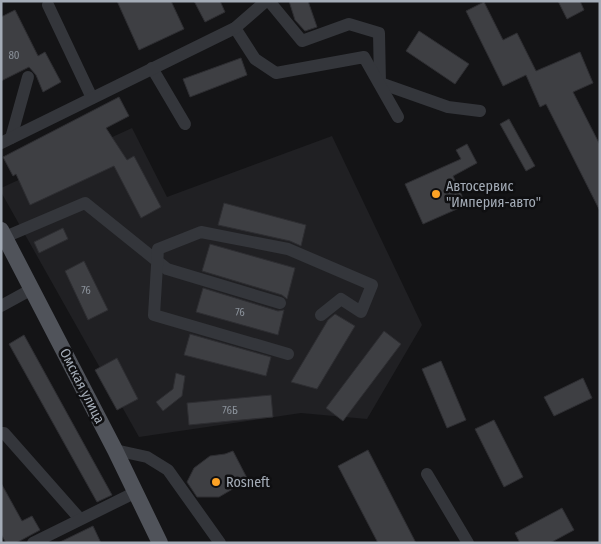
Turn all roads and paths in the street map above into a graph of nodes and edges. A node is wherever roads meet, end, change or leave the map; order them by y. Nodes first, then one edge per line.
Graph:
1 (268, 1) edge
2 (48, 5) dead end
3 (235, 28) junction
4 (152, 68) junction
5 (28, 77) dead end
6 (380, 82) junction
7 (92, 98) junction
8 (480, 111) dead end
9 (398, 117) dead end
10 (185, 124) dead end
11 (6, 140) edge
12 (3, 233) edge
13 (158, 261) junction
14 (32, 289) junction
15 (280, 303) dead end
16 (1, 306) edge
17 (321, 315) dead end
18 (288, 354) dead end
19 (1, 434) edge
20 (115, 450) junction
21 (427, 474) dead end
22 (136, 492) junction
23 (80, 519) junction
24 (215, 541) edge
25 (32, 543) edge
26 (160, 543) edge
27 (468, 543) edge

1 - 3 lane
1 - 6 lane
2 - 7 lane
3 - 4 lane
3 - 6 lane
4 - 7 lane
4 - 10 lane
5 - 11 lane
6 - 8 lane
6 - 9 lane
7 - 11 lane
12 - 13 lane
12 - 14 main road, Омская улица
13 - 15 lane
13 - 17 lane
13 - 18 lane
14 - 16 lane
14 - 20 main road, Омская улица
19 - 23 lane
20 - 22 main road, Омская улица
20 - 24 lane
21 - 27 lane
22 - 23 lane
22 - 26 main road, Омская улица
23 - 25 lane

